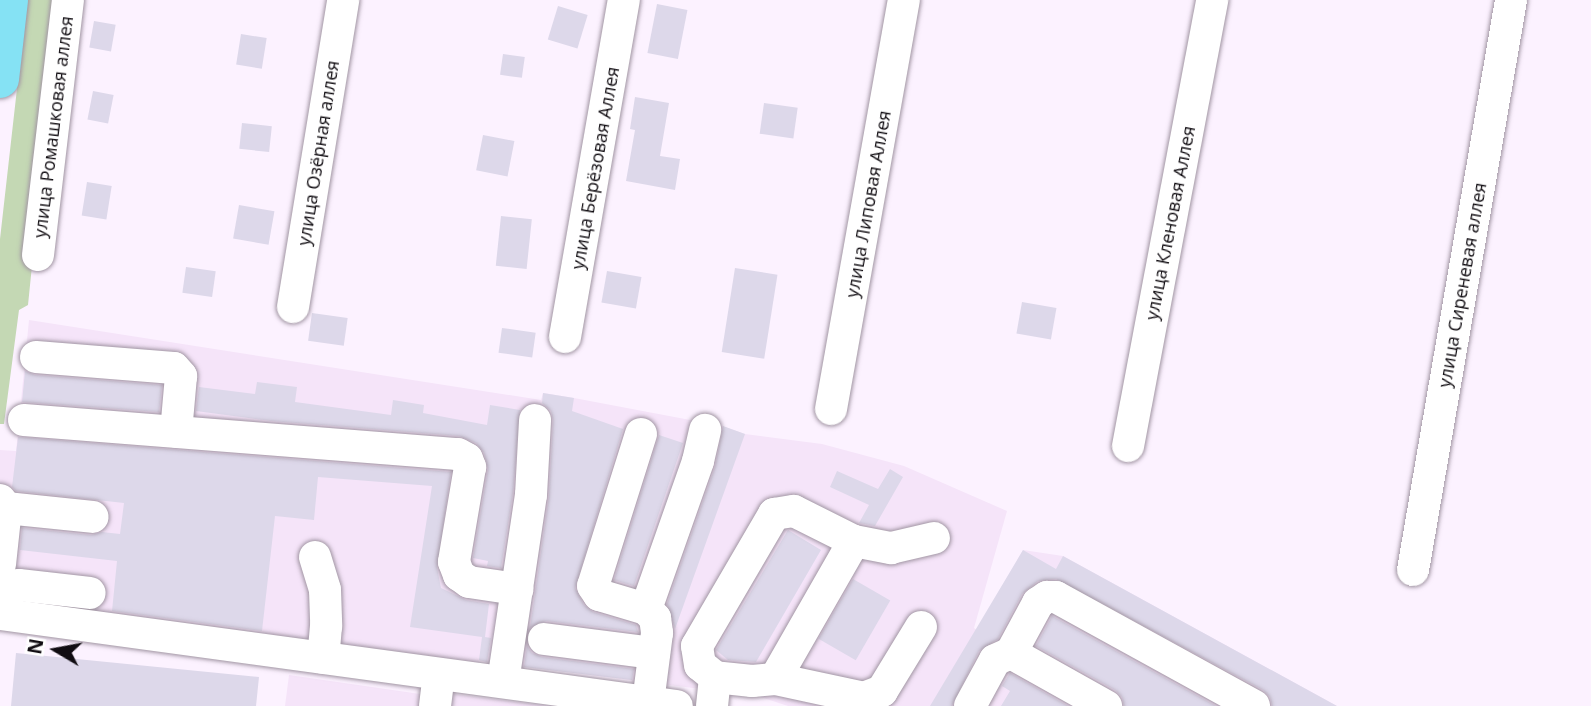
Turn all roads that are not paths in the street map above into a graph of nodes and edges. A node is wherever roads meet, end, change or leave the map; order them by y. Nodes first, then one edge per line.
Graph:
1 (9, 0) edge
2 (68, 0) edge
3 (342, 0) edge
4 (624, 0) edge
5 (904, 0) edge
6 (1212, 0) edge
7 (1511, 0) edge
8 (0, 79) edge
9 (38, 255) dead end
10 (293, 306) dead end
11 (565, 337) dead end
12 (36, 357) dead end
13 (831, 409) dead end
14 (536, 420) dead end
15 (24, 421) dead end
16 (705, 430) dead end
17 (176, 432) junction
18 (641, 434) dead end
19 (1128, 446) dead end
20 (3, 504) edge
21 (93, 517) dead end
22 (934, 538) dead end
23 (854, 541) junction
24 (315, 557) dead end
25 (0, 564) edge
26 (1413, 570) dead end
27 (517, 589) junction
28 (0, 592) edge
29 (90, 593) dead end
30 (646, 608) junction
31 (0, 614) edge
32 (922, 627) dead end
33 (544, 639) dead end
34 (654, 653) junction
35 (1011, 653) junction
36 (323, 658) junction
37 (439, 674) junction
38 (775, 680) junction
39 (503, 682) junction
40 (713, 692) edge
41 (662, 704) edge
42 (435, 706) edge
43 (970, 706) edge
44 (1106, 706) edge
45 (1254, 706) edge

1 - 8 main road
2 - 9 street, улица Ромашковая аллея
3 - 10 street, улица Озёрная аллея
4 - 11 street, улица Берёзовая Аллея
5 - 13 street, улица Липовая Аллея
6 - 19 street, улица Кленовая Аллея
7 - 26 street, улица Сиреневая аллея
12 - 17 street
14 - 27 street
15 - 17 street
16 - 30 street
17 - 27 street
18 - 30 street
20 - 21 street
20 - 25 street
22 - 23 street
23 - 38 street
23 - 40 street
24 - 36 street
27 - 39 street
28 - 29 street
30 - 34 street
31 - 36 street
32 - 38 street
33 - 34 street
34 - 41 street
35 - 43 street
35 - 44 street
35 - 45 street
36 - 37 street
37 - 39 street
37 - 42 street
38 - 40 street
39 - 41 street

